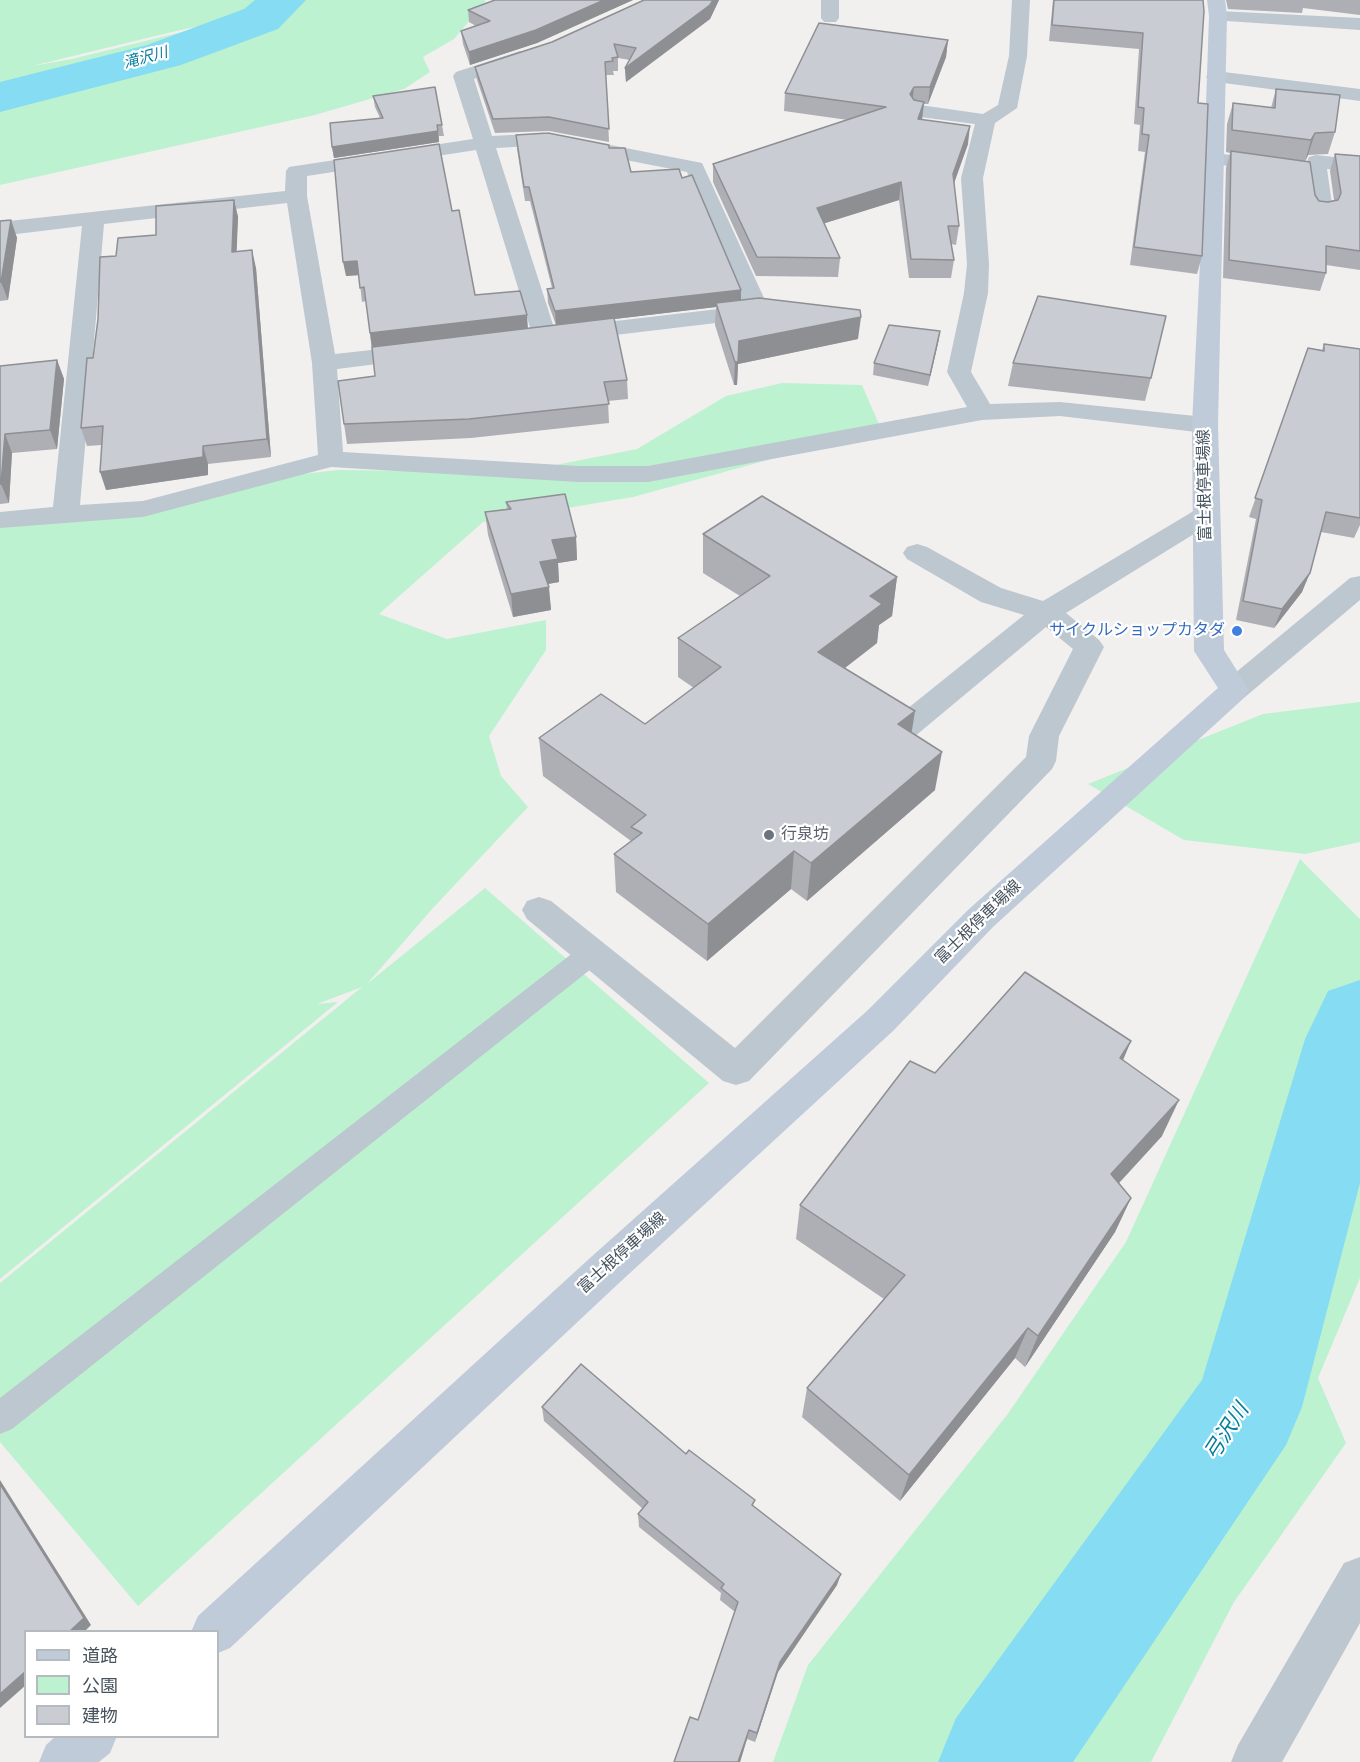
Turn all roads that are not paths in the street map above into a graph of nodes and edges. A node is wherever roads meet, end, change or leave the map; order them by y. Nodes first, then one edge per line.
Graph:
1 (1020, 0) edge
2 (1211, 6) edge
3 (1360, 24) edge
4 (535, 52) edge
5 (1216, 77) junction
6 (1360, 95) edge
7 (920, 111) edge
8 (986, 120) junction
9 (485, 143) junction
10 (1214, 159) junction
11 (1360, 166) edge
12 (1317, 172) junction
13 (296, 196) junction
14 (1322, 211) edge
15 (93, 221) junction
16 (0, 229) edge
17 (545, 337) junction
18 (522, 339) edge
19 (440, 349) edge
20 (324, 363) junction
21 (982, 412) junction
22 (1204, 425) junction
23 (331, 459) junction
24 (66, 515) junction
25 (1206, 515) junction
26 (0, 520) edge
27 (917, 553) dead end
28 (1360, 585) edge
29 (1046, 612) junction
30 (1234, 690) junction
31 (903, 729) edge
32 (539, 910) dead end
33 (592, 953) junction
34 (0, 1418) edge
35 (1360, 1579) edge
36 (216, 1630) edge
37 (92, 1738) edge
38 (63, 1762) edge
39 (1255, 1762) edge

1 - 8 street
2 - 3 street
2 - 5 main road, 富士根停車場線
4 - 9 street
5 - 6 street
5 - 10 main road, 富士根停車場線
7 - 8 street
8 - 21 street
9 - 13 street
9 - 17 street
9 - 17 street
10 - 12 street
10 - 22 main road, 富士根停車場線
11 - 12 street
12 - 14 street
13 - 15 street
13 - 20 street
15 - 16 street
15 - 24 street
17 - 18 street
19 - 20 street
20 - 23 street
21 - 22 street
21 - 23 street
22 - 25 main road, 富士根停車場線
23 - 24 street
24 - 26 street
25 - 29 street
25 - 30 main road, 富士根停車場線
27 - 29 street
28 - 30 street
29 - 31 street
29 - 33 street
30 - 36 main road, 富士根停車場線
32 - 33 street
33 - 34 lane
35 - 39 street
37 - 38 main road

